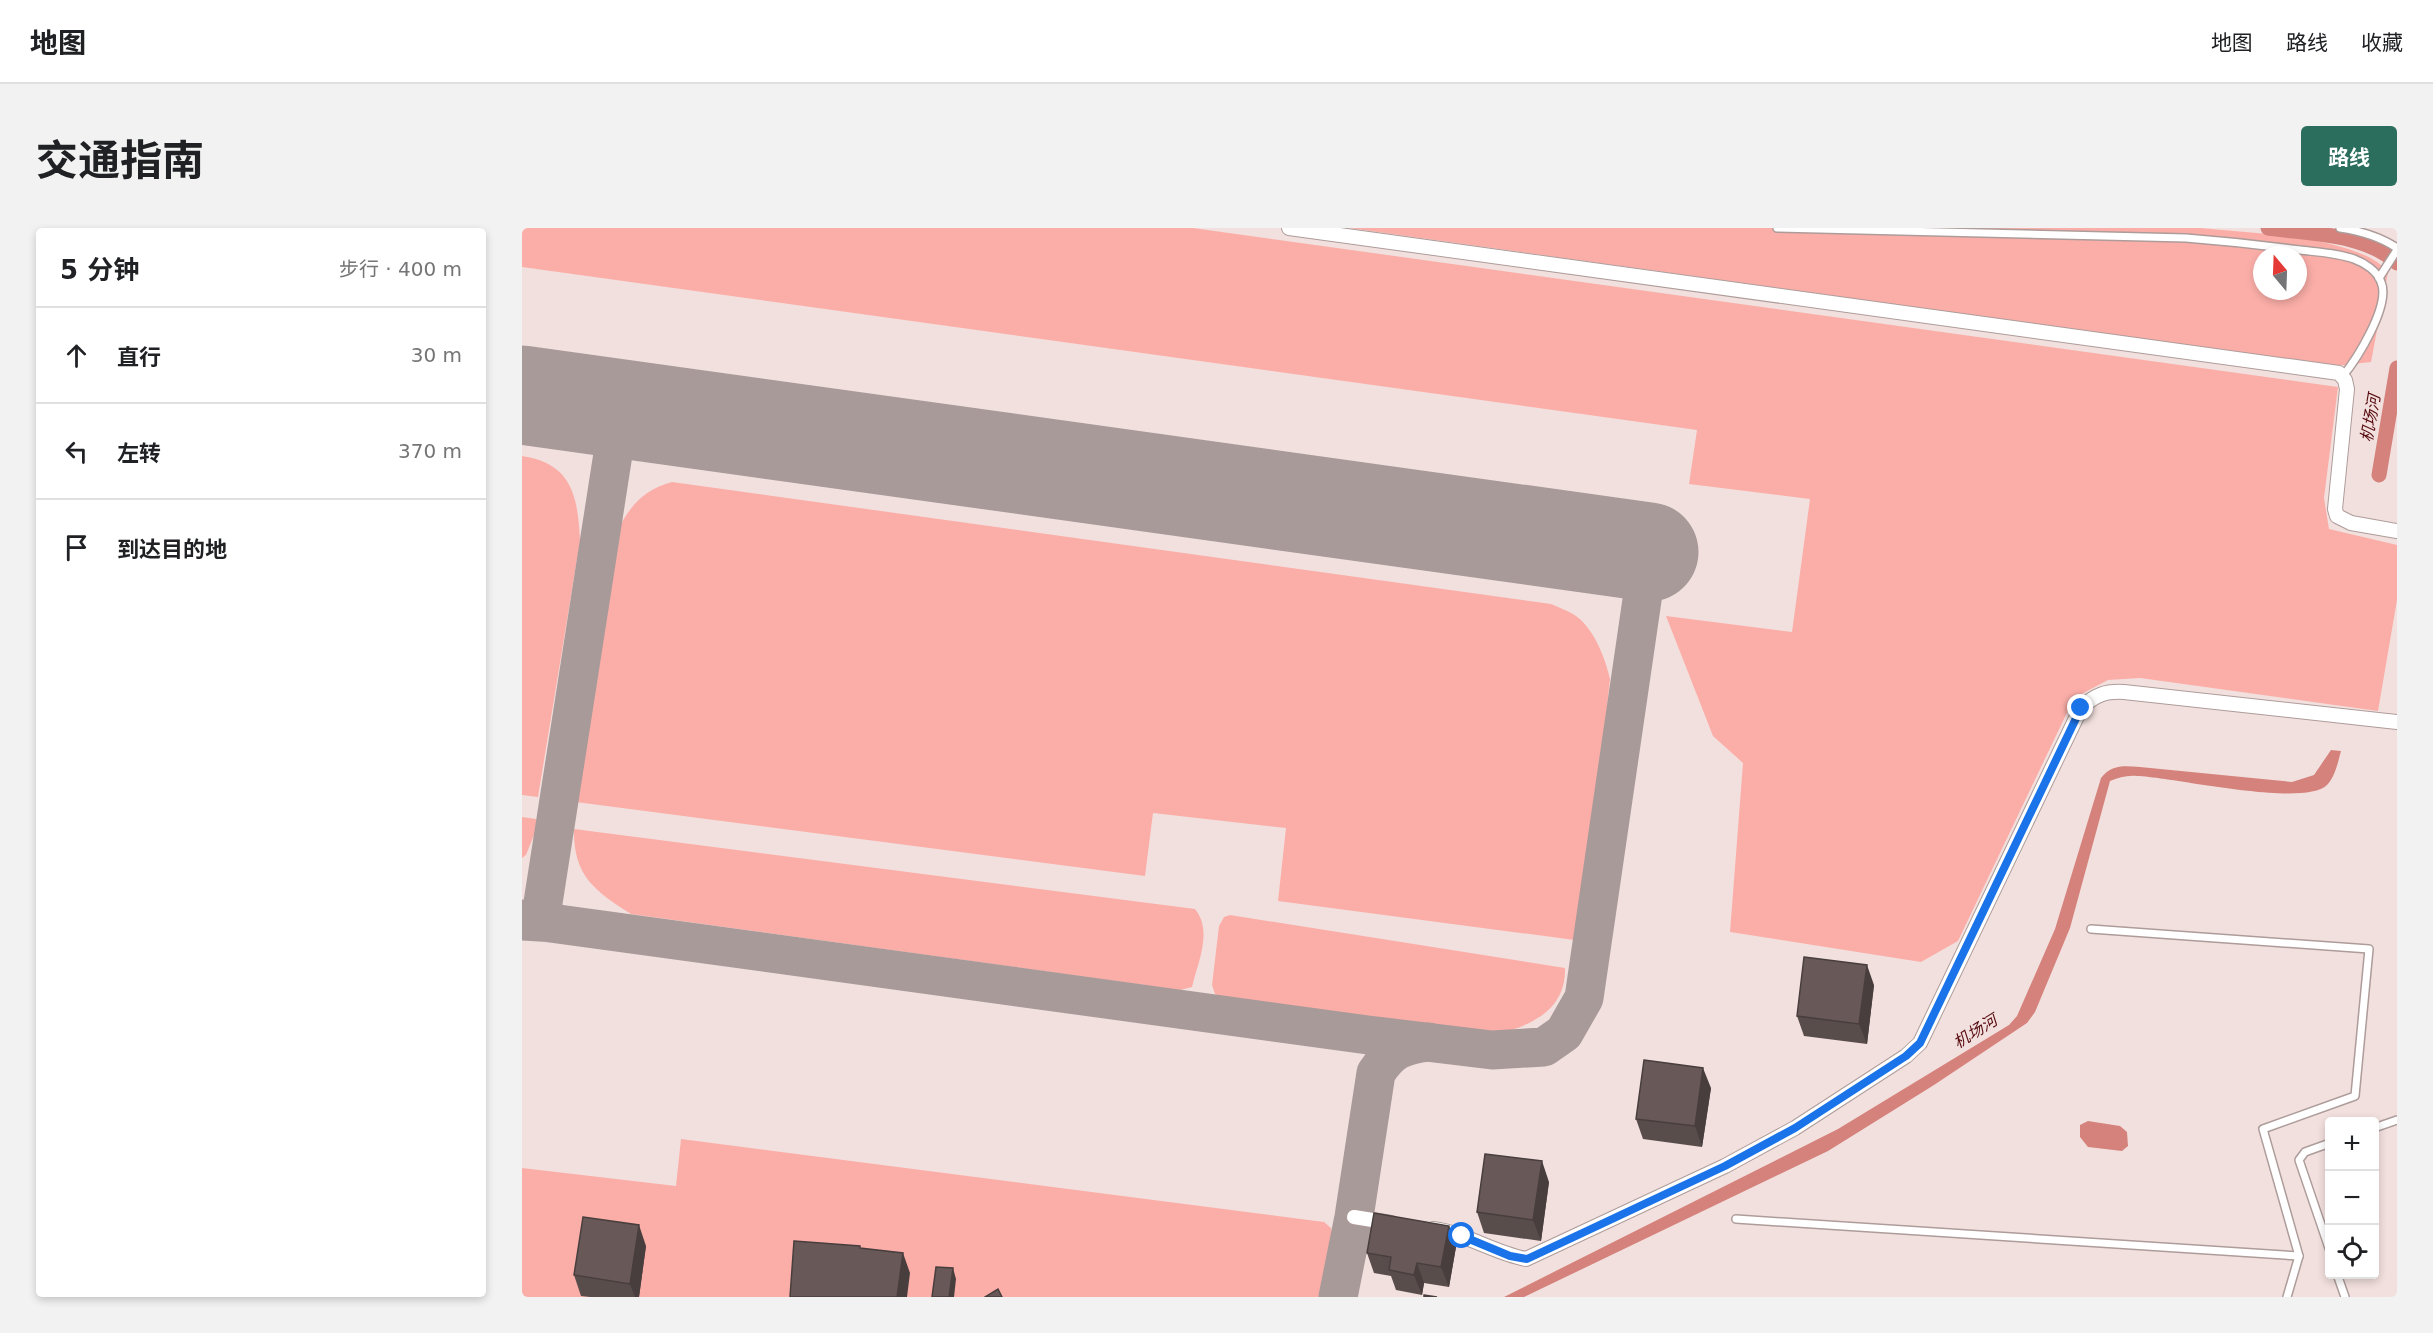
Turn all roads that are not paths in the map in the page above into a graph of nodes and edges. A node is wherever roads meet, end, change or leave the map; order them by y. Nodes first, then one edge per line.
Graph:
1 (1289, 228) edge
2 (1777, 228) edge
3 (2340, 228) edge
4 (2397, 249) edge
5 (2379, 278) junction
6 (2342, 376) junction
7 (2397, 531) edge
8 (2397, 722) edge
9 (2091, 929) dead end
10 (2397, 1120) edge
11 (2379, 1126) edge
12 (2325, 1145) edge
13 (1354, 1217) dead end
14 (1736, 1219) dead end
15 (2325, 1236) edge
16 (2299, 1256) junction
17 (2338, 1279) edge
18 (2287, 1297) edge
19 (2345, 1297) edge

1 - 6 street
2 - 5 lane
3 - 4 lane
4 - 5 lane
5 - 6 lane
6 - 7 street
8 - 13 street
9 - 16 lane
10 - 11 lane
12 - 15 lane
14 - 16 lane
16 - 18 lane
17 - 19 lane

